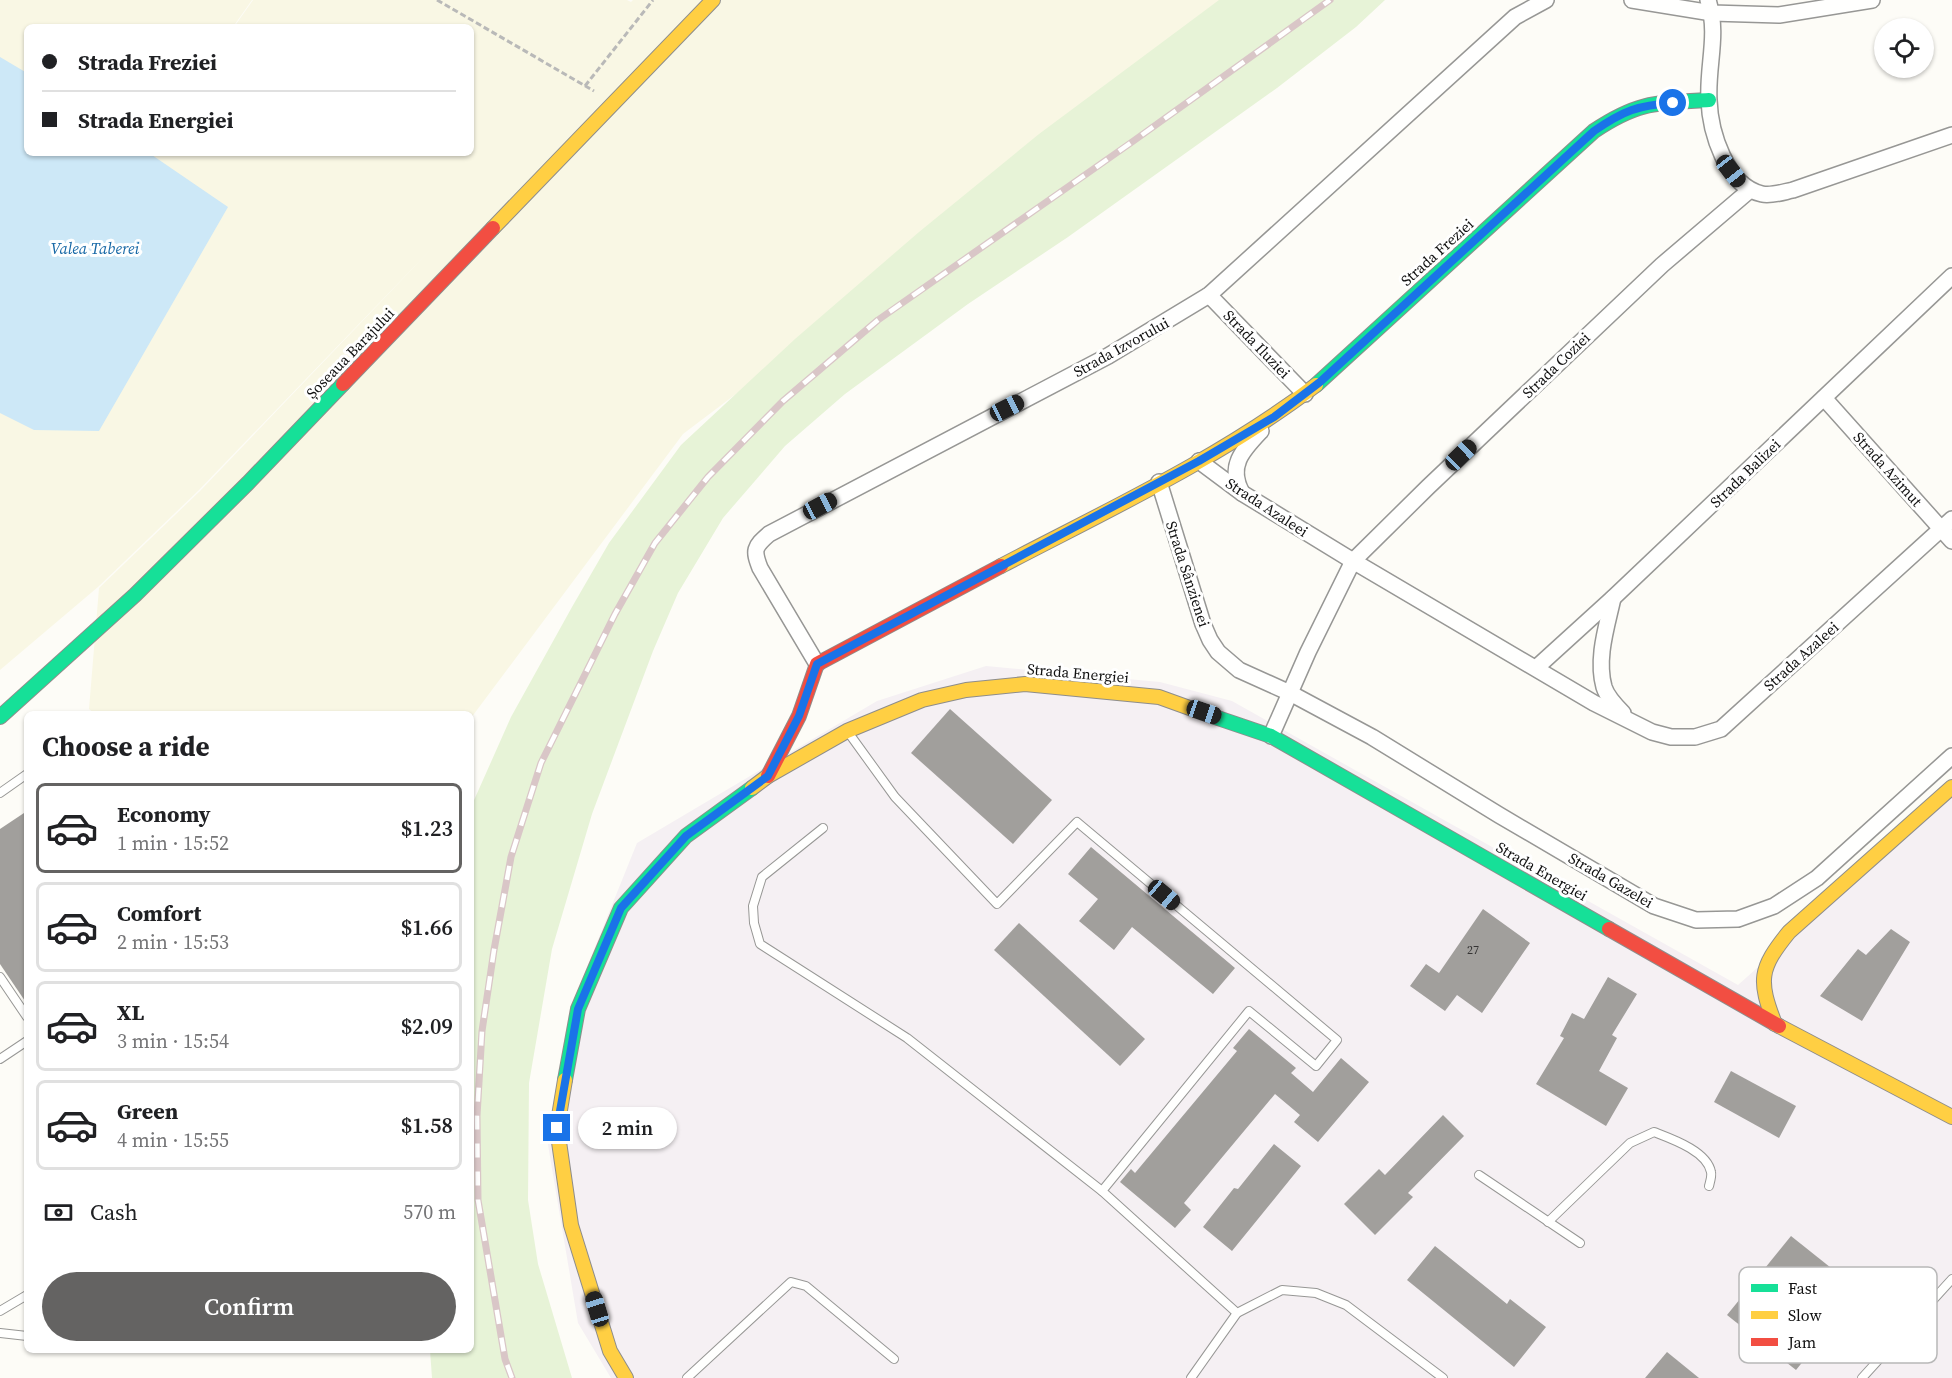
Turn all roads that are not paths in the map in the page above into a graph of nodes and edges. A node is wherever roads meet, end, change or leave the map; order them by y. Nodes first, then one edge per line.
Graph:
1 (713, 0) edge
2 (1546, 0) edge
3 (1632, 0) edge
4 (1872, 0) edge
5 (1710, 6) edge
6 (1708, 100) junction
7 (1952, 135) edge
8 (1750, 190) junction
9 (1952, 276) edge
10 (1209, 295) junction
11 (1305, 394) junction
12 (1824, 398) junction
13 (1274, 417) junction
14 (1199, 461) junction
15 (1159, 482) junction
16 (1242, 493) junction
17 (1947, 524) edge
18 (1952, 541) edge
19 (1353, 561) junction
20 (1613, 598) junction
21 (817, 664) junction
22 (1536, 668) junction
23 (1290, 693) junction
24 (0, 717) edge
25 (1630, 720) junction
26 (847, 731) junction
27 (1271, 736) junction
28 (1952, 756) edge
29 (24, 776) edge
30 (768, 776) junction
31 (1952, 787) edge
32 (0, 793) edge
33 (823, 828) dead end
34 (0, 976) edge
35 (24, 1012) edge
36 (1775, 1023) junction
37 (24, 1043) edge
38 (0, 1059) edge
39 (1952, 1117) edge
40 (1479, 1175) dead end
41 (1709, 1186) dead end
42 (1102, 1191) junction
43 (1548, 1222) junction
44 (1580, 1243) dead end
45 (1952, 1279) edge
46 (1937, 1296) edge
47 (24, 1297) edge
48 (0, 1311) edge
49 (1237, 1313) junction
50 (0, 1333) edge
51 (24, 1336) edge
52 (894, 1359) dead end
53 (1876, 1363) edge
54 (626, 1378) edge
55 (687, 1378) edge
56 (1191, 1378) edge
57 (1443, 1378) edge
58 (1862, 1378) edge

1 - 24 main road, Șoseaua Barajului
2 - 10 street, Strada Izvorului
3 - 5 street
4 - 5 street
5 - 6 street
6 - 8 street
6 - 11 main road, Strada Freziei
7 - 8 street
8 - 19 street, Strada Coziei
9 - 12 street, Strada Balizei
10 - 11 street, Strada Iluziei
10 - 21 street, Strada Izvorului
11 - 13 main road, Strada Freziei
12 - 17 street, Strada Azimut
12 - 20 street, Strada Balizei
13 - 14 main road, Strada Freziei
13 - 16 street
14 - 15 main road
14 - 16 street, Strada Azaleei
15 - 21 main road
15 - 23 street, Strada Sânzienei
16 - 19 street, Strada Azaleei
17 - 18 street, Strada Azimut
17 - 25 street, Strada Azaleei
19 - 22 street, Strada Azaleei
19 - 23 street, Strada Coziei
20 - 22 street, Strada Balizei
20 - 25 street, Strada Azaleei
21 - 30 main road
22 - 25 street, Strada Azaleei
23 - 27 street, Strada Coziei
23 - 28 street, Strada Gazelei
26 - 27 main road, Strada Energiei
26 - 30 main road, Strada Energiei
26 - 42 lane
27 - 36 main road, Strada Energiei
29 - 32 lane
30 - 54 main road, Strada Energiei
31 - 36 main road
33 - 42 lane
34 - 35 lane
36 - 39 main road, Strada Energiei
37 - 38 lane
40 - 43 lane
41 - 43 lane
42 - 49 lane
43 - 44 lane
45 - 46 lane
47 - 48 lane
49 - 56 lane
49 - 57 lane
50 - 51 lane
52 - 55 lane
53 - 58 lane

